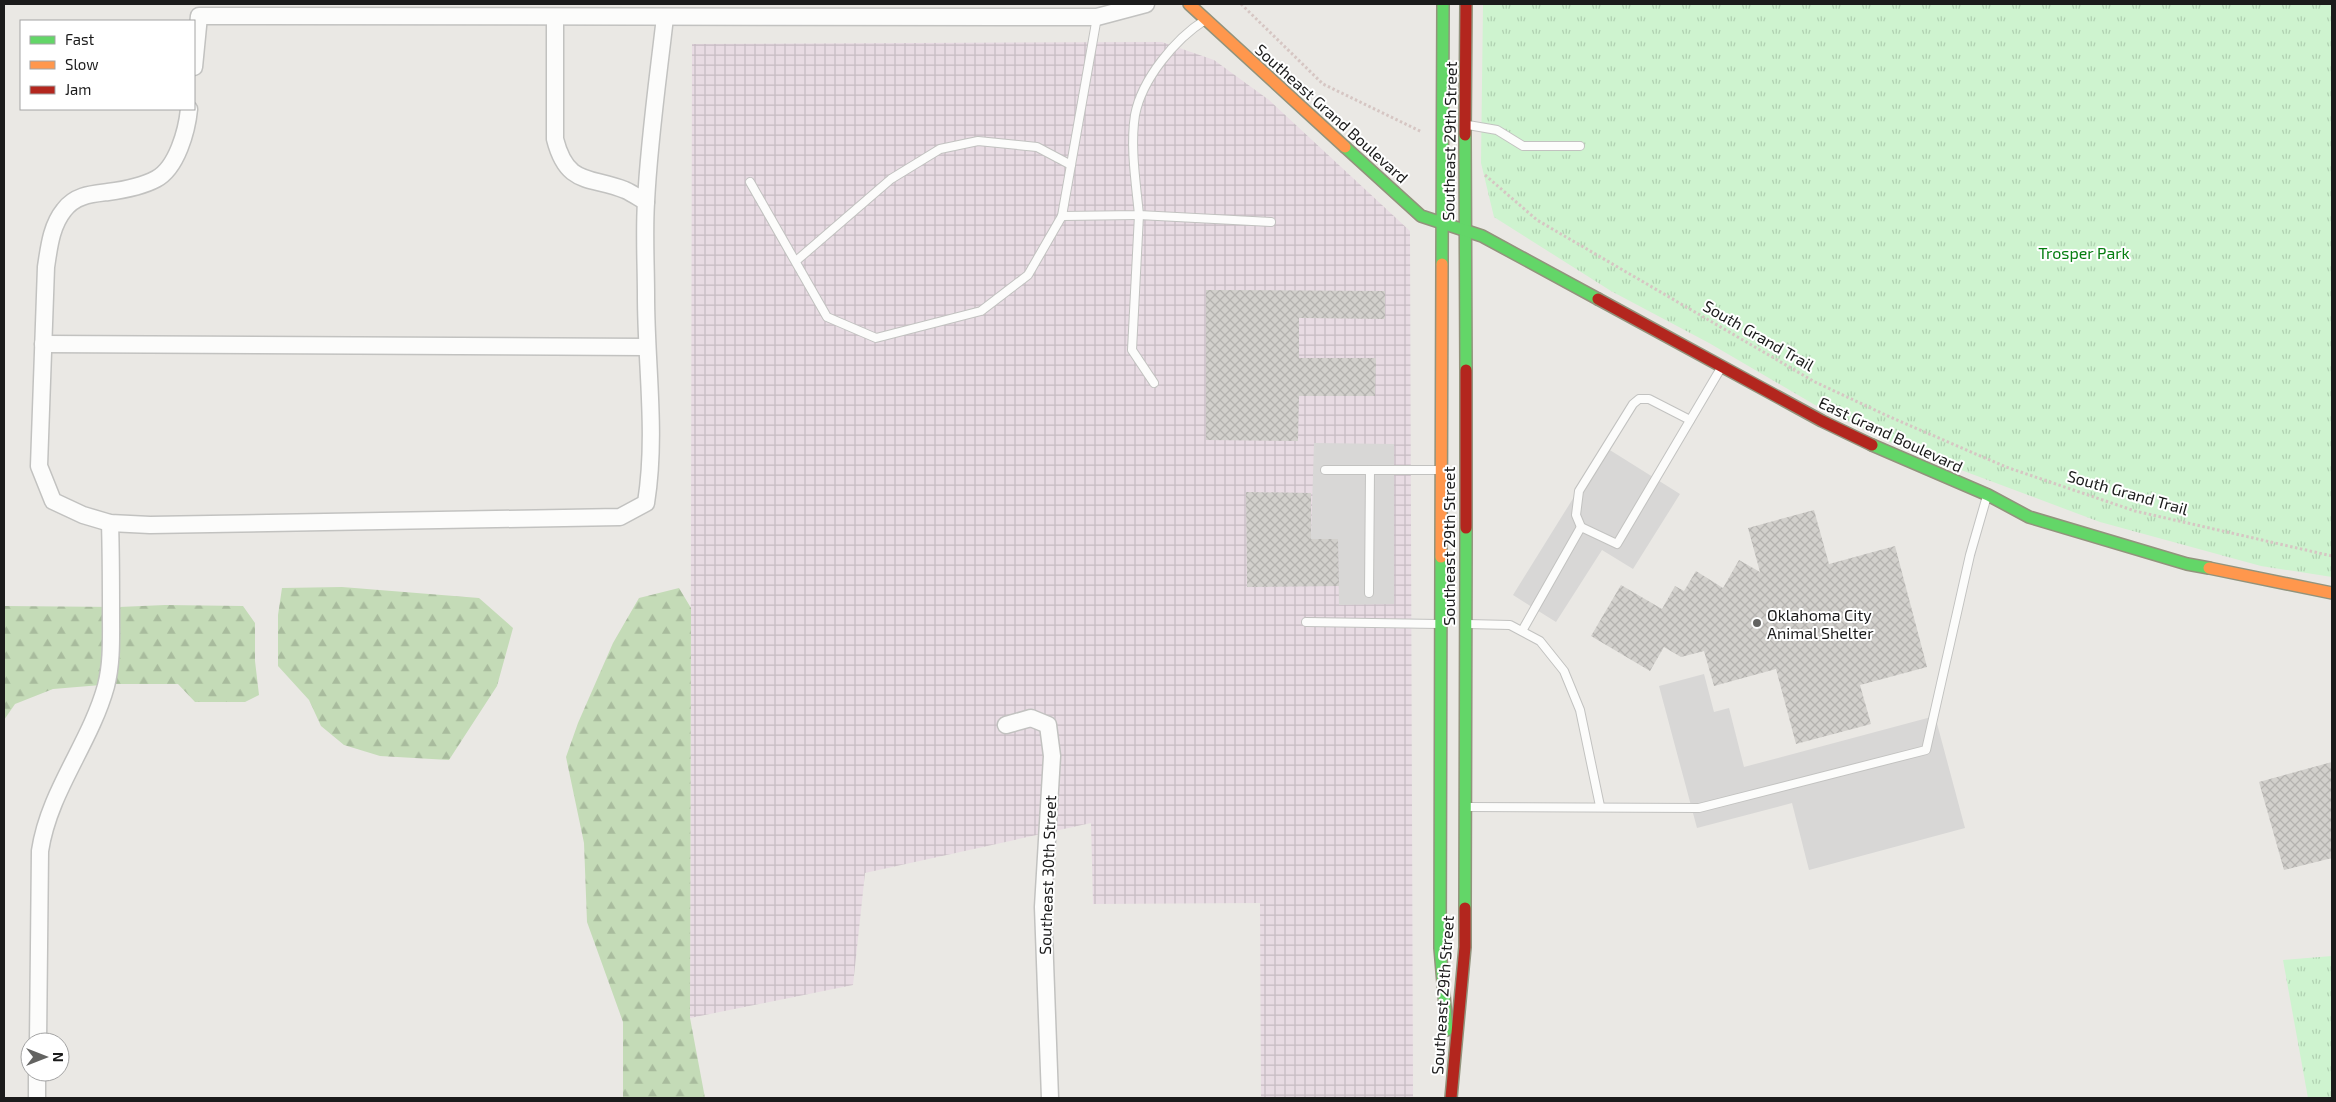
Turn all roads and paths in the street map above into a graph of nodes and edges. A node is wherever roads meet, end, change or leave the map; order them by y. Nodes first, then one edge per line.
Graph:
1 (1146, 4) edge
2 (1189, 4) edge
3 (1242, 4) edge
4 (1443, 4) edge
5 (1466, 4) edge
6 (555, 14) junction
7 (665, 17) junction
8 (1097, 17) junction
9 (1206, 19) junction
10 (195, 57) edge
11 (189, 110) edge
12 (1466, 124) junction
13 (1442, 143) junction
14 (1580, 146) dead end
15 (1466, 161) junction
16 (1071, 164) junction
17 (750, 182) dead end
18 (646, 202) junction
19 (1139, 215) junction
20 (1062, 216) junction
21 (1271, 222) dead end
22 (1442, 223) junction
23 (1464, 230) junction
24 (796, 261) junction
25 (43, 344) junction
26 (646, 347) junction
27 (1722, 366) junction
28 (1154, 383) dead end
29 (1690, 420) junction
30 (1325, 470) dead end
31 (1370, 470) junction
32 (1442, 470) junction
33 (1988, 495) junction
34 (110, 523) junction
35 (1581, 527) junction
36 (2332, 556) edge
37 (1369, 593) dead end
38 (2332, 594) edge
39 (1306, 622) dead end
40 (1441, 624) junction
41 (1464, 624) junction
42 (1522, 631) junction
43 (1006, 725) dead end
44 (1600, 806) junction
45 (1464, 807) junction
46 (38, 1032) edge
47 (37, 1082) edge
48 (1451, 1093) edge
49 (37, 1098) edge
50 (1050, 1098) edge

1 - 8 street
2 - 9 main road, Southeast Grand Boulevard
3 - 13 path
4 - 13 main road, Southeast 29th Street
5 - 12 main road, Southeast 29th Street
6 - 7 street
6 - 10 street
6 - 18 street
7 - 8 street
7 - 18 street
8 - 16 lane
9 - 19 lane
9 - 22 main road, Southeast Grand Boulevard
11 - 25 street
12 - 14 lane
12 - 15 main road, Southeast 29th Street
13 - 22 main road, Southeast 29th Street
15 - 23 main road, Southeast 29th Street
15 - 36 path, South Grand Trail
16 - 20 lane
16 - 24 lane
17 - 24 lane
18 - 26 street
19 - 20 lane
19 - 21 lane
19 - 28 lane
20 - 24 lane
22 - 23 main road, Southeast Grand Boulevard
22 - 32 main road, Southeast 29th Street
23 - 27 main road, East Grand Boulevard
23 - 41 main road, Southeast 29th Street
25 - 26 street
25 - 34 street
26 - 34 street
27 - 29 lane
27 - 33 main road, East Grand Boulevard
29 - 35 lane
29 - 35 lane
30 - 31 lane
31 - 32 lane
31 - 37 lane
32 - 40 main road, Southeast 29th Street
33 - 38 main road, East Grand Boulevard
33 - 44 lane
34 - 46 street
35 - 42 lane
39 - 40 lane
40 - 41 main road
40 - 48 main road, Southeast 29th Street
41 - 42 lane
41 - 45 main road, Southeast 29th Street
42 - 44 lane
43 - 50 street, Southeast 30th Street
44 - 45 lane
45 - 48 main road, Southeast 29th Street
47 - 49 street

